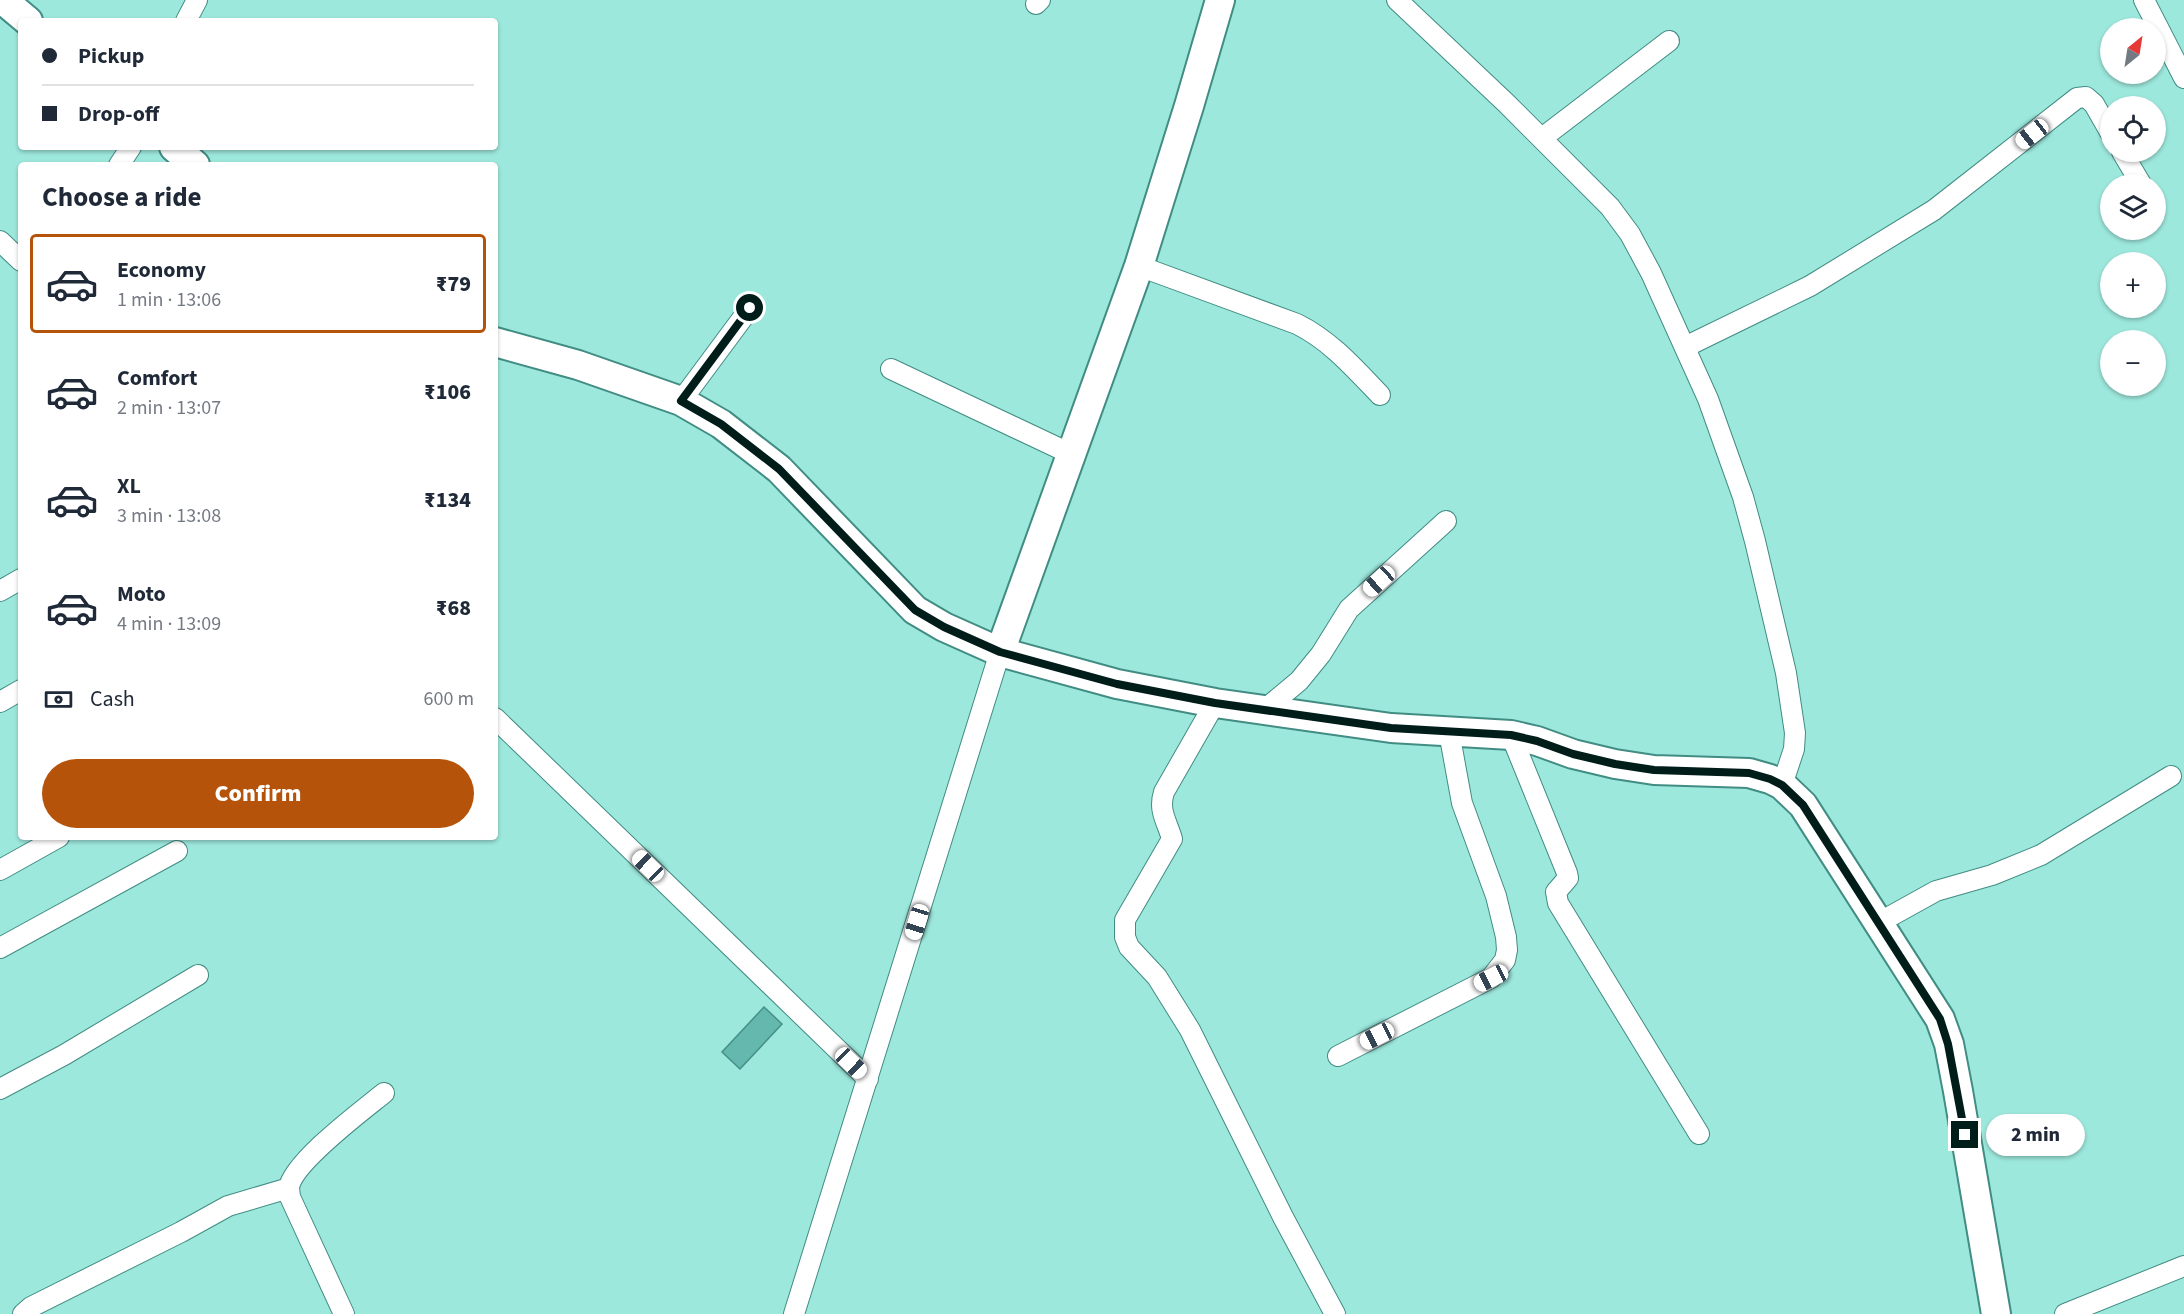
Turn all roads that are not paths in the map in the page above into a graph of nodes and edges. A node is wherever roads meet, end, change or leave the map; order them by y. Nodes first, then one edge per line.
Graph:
1 (3, 0) edge
2 (197, 0) edge
3 (1397, 0) edge
4 (2144, 0) edge
5 (1218, 1) edge
6 (24, 18) edge
7 (188, 18) edge
8 (1670, 41) dead end
9 (2184, 78) edge
10 (2100, 114) edge
11 (1542, 138) junction
12 (178, 150) edge
13 (192, 162) edge
14 (0, 241) edge
15 (18, 258) edge
16 (1139, 266) junction
17 (750, 308) dead end
18 (498, 343) edge
19 (1685, 347) junction
20 (891, 369) dead end
21 (1380, 395) dead end
22 (681, 401) junction
23 (1071, 454) junction
24 (1446, 521) dead end
25 (18, 581) edge
26 (0, 591) edge
27 (1000, 652) junction
28 (18, 692) edge
29 (0, 702) edge
30 (1215, 703) junction
31 (1264, 710) junction
32 (498, 721) edge
33 (1449, 732) junction
34 (1511, 735) junction
35 (2171, 776) dead end
36 (1782, 785) junction
37 (54, 840) edge
38 (177, 851) dead end
39 (0, 870) edge
40 (1880, 922) junction
41 (0, 948) edge
42 (198, 975) dead end
43 (1338, 1056) dead end
44 (868, 1079) junction
45 (0, 1089) edge
46 (384, 1093) dead end
47 (1699, 1134) dead end
48 (289, 1188) junction
49 (2184, 1266) edge
50 (23, 1314) edge
51 (344, 1314) edge
52 (794, 1314) edge
53 (1335, 1314) edge
54 (1996, 1314) edge
55 (2065, 1314) edge

1 - 6 street
2 - 7 street
3 - 11 street
4 - 9 street
5 - 16 street
8 - 11 street
10 - 19 street
11 - 19 street
12 - 13 street
14 - 15 street
16 - 21 street
16 - 23 street
17 - 22 street
18 - 22 street
19 - 36 street
20 - 23 street
22 - 27 street
23 - 27 street
24 - 31 street
25 - 26 street
27 - 30 street
27 - 44 street
28 - 29 street
30 - 31 street
30 - 53 street
31 - 33 street
32 - 44 street
33 - 34 street
33 - 43 street
34 - 36 street
34 - 47 street
35 - 40 street
36 - 40 street
37 - 39 street
38 - 41 street
40 - 54 street
42 - 45 street
44 - 52 street
46 - 48 street
48 - 50 street
48 - 51 street
49 - 55 street

